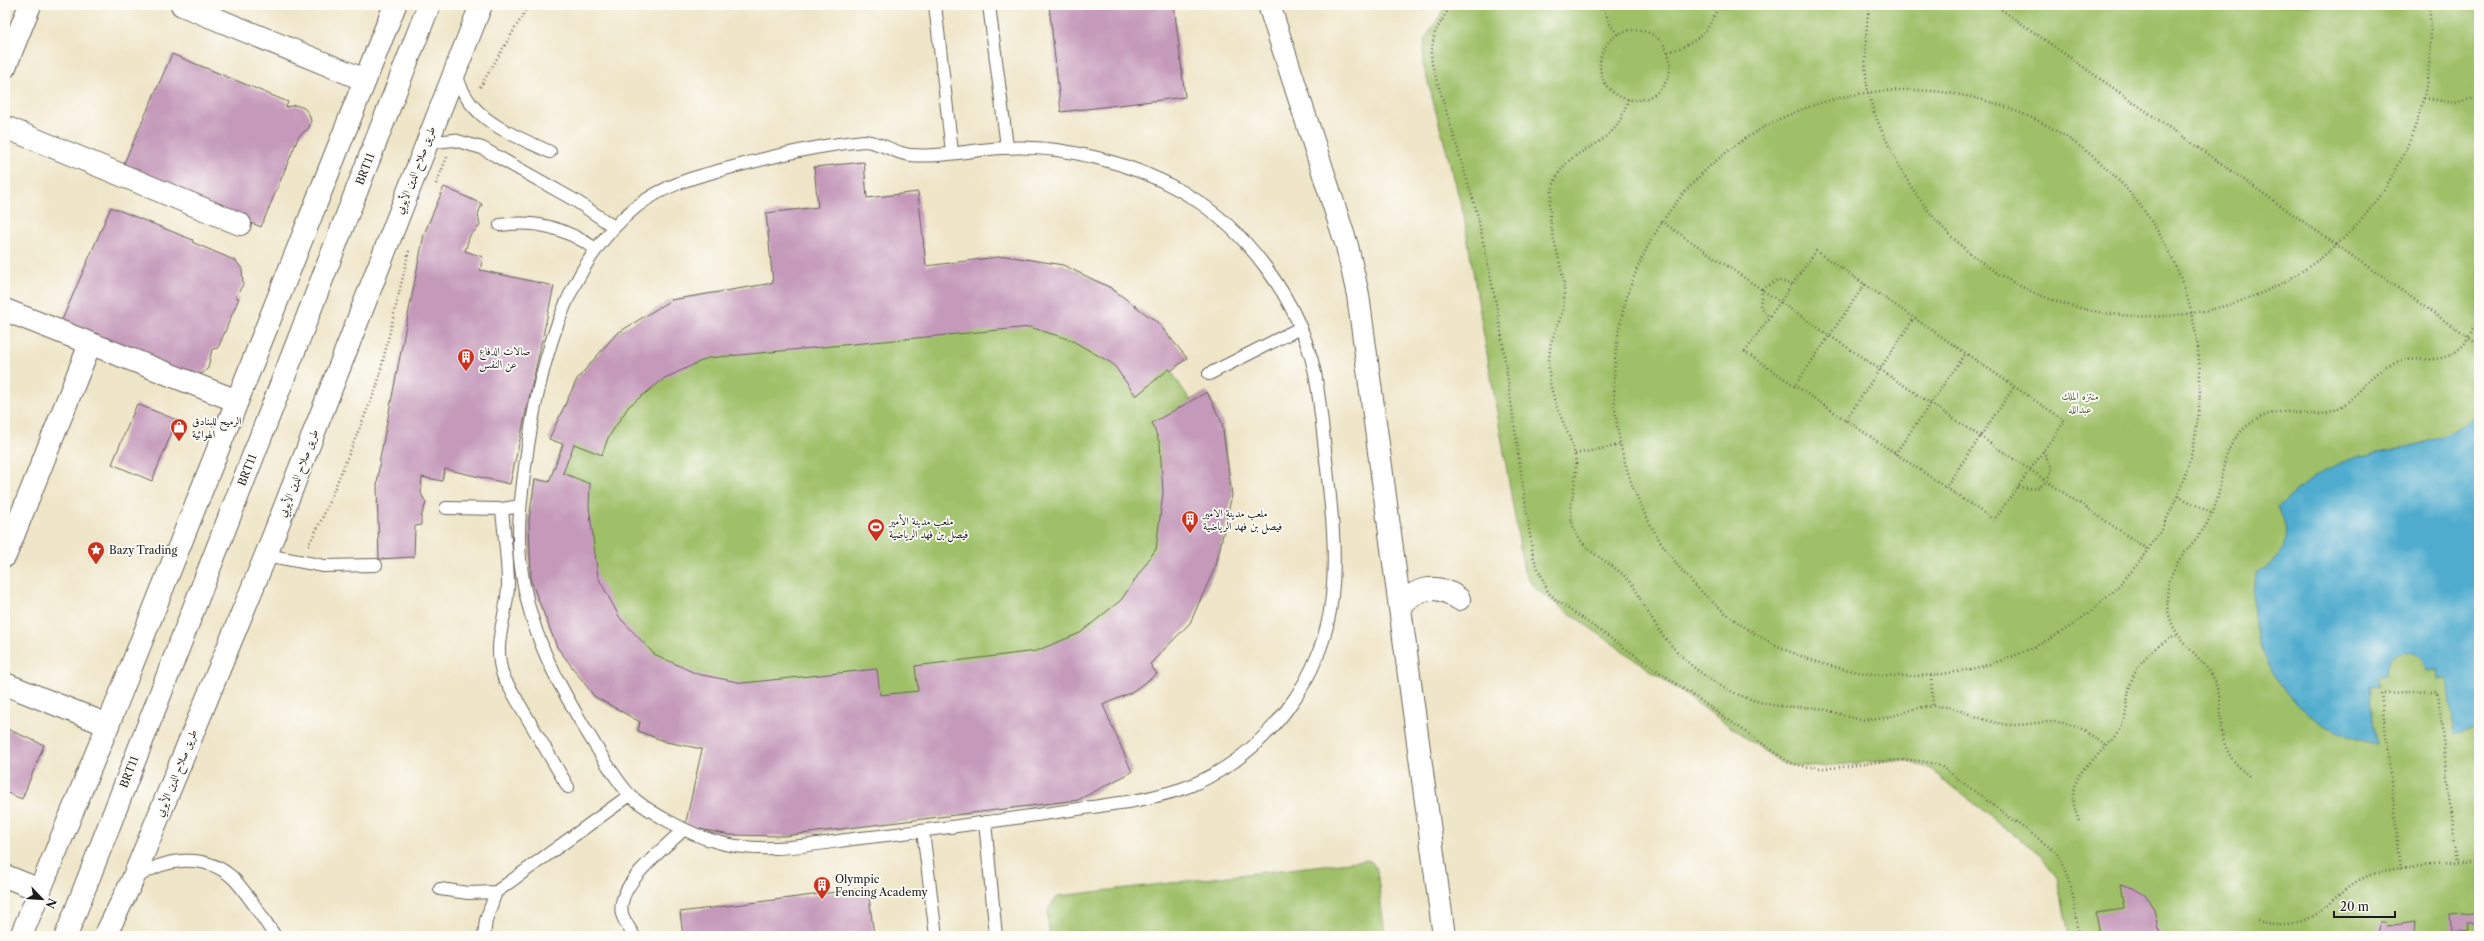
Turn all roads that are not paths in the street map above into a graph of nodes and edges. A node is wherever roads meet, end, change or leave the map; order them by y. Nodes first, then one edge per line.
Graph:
1 (30, 5) edge
2 (182, 5) edge
3 (395, 5) edge
4 (429, 5) edge
5 (481, 5) edge
6 (493, 5) edge
7 (935, 5) edge
8 (989, 5) edge
9 (1268, 5) edge
10 (204, 9) edge
11 (459, 60) junction
12 (5, 66) edge
13 (366, 80) junction
14 (5, 127) edge
15 (425, 144) junction
16 (1007, 147) junction
17 (550, 152) dead end
18 (952, 152) junction
19 (240, 224) dead end
20 (500, 225) dead end
21 (614, 227) junction
22 (596, 249) junction
23 (5, 310) edge
24 (1300, 328) junction
25 (90, 344) junction
26 (1209, 374) dead end
27 (237, 401) junction
28 (520, 506) junction
29 (446, 508) dead end
30 (502, 509) junction
31 (266, 554) junction
32 (5, 556) edge
33 (376, 565) dead end
34 (1459, 599) dead end
35 (1400, 608) junction
36 (5, 684) edge
37 (108, 725) junction
38 (568, 787) dead end
39 (630, 795) junction
40 (985, 822) junction
41 (684, 829) junction
42 (923, 831) junction
43 (5, 876) edge
44 (132, 881) junction
45 (440, 889) dead end
46 (40, 890) junction
47 (496, 892) junction
48 (21, 936) edge
49 (66, 936) edge
50 (105, 936) edge
51 (275, 936) edge
52 (484, 936) edge
53 (634, 936) edge
54 (936, 936) edge
55 (996, 936) edge
56 (1444, 936) edge

1 - 12 main road
2 - 10 main road
3 - 13 main road
4 - 49 main road, BRT11
5 - 11 main road, طريق صلاح الدين الأيوبي
6 - 11 lane
7 - 18 lane
8 - 16 lane
9 - 35 main road
10 - 13 main road
11 - 15 main road, طريق صلاح الدين الأيوبي
11 - 17 lane
13 - 27 main road
14 - 19 main road
15 - 21 lane
15 - 31 main road, طريق صلاح الدين الأيوبي
16 - 18 lane
16 - 24 lane
18 - 21 lane
20 - 22 lane
21 - 22 lane
22 - 28 lane
23 - 25 main road
24 - 26 lane
24 - 40 lane
25 - 27 main road
25 - 32 main road
27 - 37 main road
28 - 30 lane
28 - 39 lane
29 - 30 lane
30 - 38 lane
31 - 33 lane
31 - 44 main road, طريق صلاح الدين الأيوبي
34 - 35 main road
35 - 56 main road
36 - 37 main road
37 - 46 main road
39 - 41 lane
39 - 47 lane
40 - 42 lane
40 - 55 lane
41 - 42 lane
41 - 53 lane
42 - 54 lane
43 - 46 main road
44 - 50 main road, طريق صلاح الدين الأيوبي
44 - 51 lane
45 - 47 lane
46 - 48 main road
47 - 52 lane

